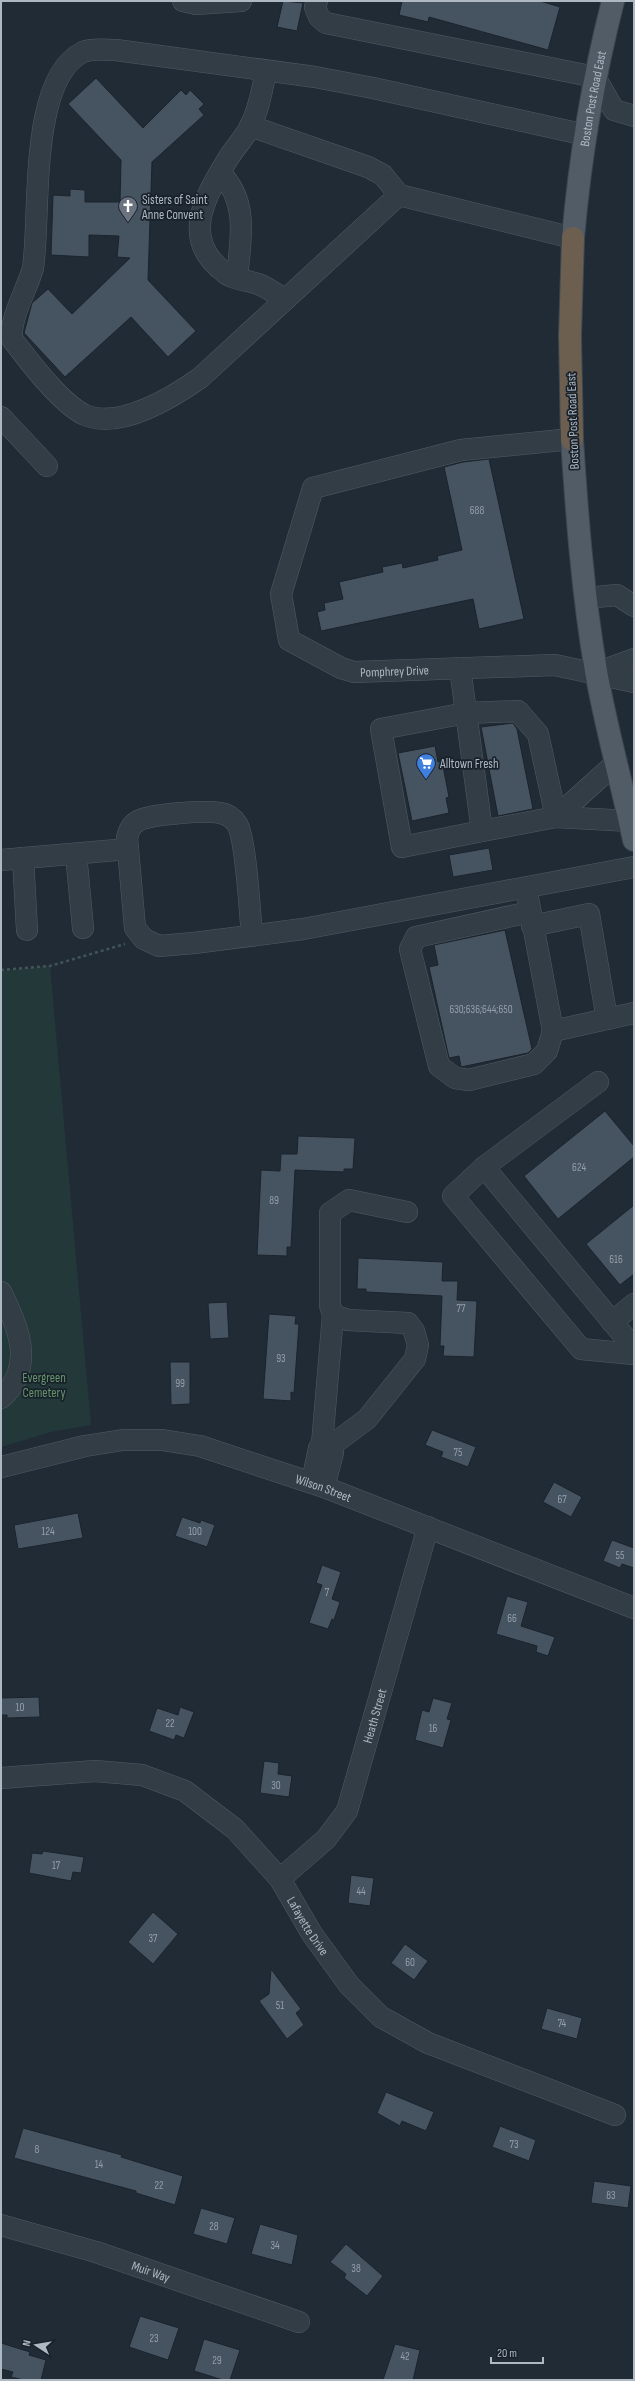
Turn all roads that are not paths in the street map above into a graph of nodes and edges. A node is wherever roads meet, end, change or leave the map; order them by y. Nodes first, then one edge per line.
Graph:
1 (183, 1) edge
2 (241, 1) edge
3 (317, 1) edge
4 (613, 1) edge
5 (266, 71) junction
6 (595, 77) junction
7 (634, 116) edge
8 (250, 126) junction
9 (586, 135) junction
10 (220, 173) junction
11 (399, 194) junction
12 (573, 238) junction
13 (237, 278) junction
14 (284, 299) junction
15 (6, 335) edge
16 (1, 417) edge
17 (572, 439) junction
18 (47, 466) dead end
19 (586, 598) junction
20 (634, 606) edge
21 (634, 659) edge
22 (460, 668) junction
23 (596, 673) junction
24 (634, 682) edge
25 (466, 713) junction
26 (617, 762) junction
27 (556, 816) junction
28 (632, 830) edge
29 (482, 831) junction
30 (128, 849) junction
31 (76, 854) junction
32 (23, 858) junction
33 (1, 860) edge
34 (634, 867) edge
35 (526, 887) junction
36 (531, 919) junction
37 (82, 928) dead end
38 (27, 930) dead end
39 (252, 936) junction
40 (634, 1013) edge
41 (607, 1019) junction
42 (553, 1031) junction
43 (598, 1082) dead end
44 (484, 1167) junction
45 (407, 1212) dead end
46 (1, 1292) edge
47 (634, 1304) edge
48 (333, 1314) junction
49 (612, 1322) junction
50 (634, 1348) edge
51 (634, 1354) edge
52 (1, 1398) edge
53 (327, 1444) junction
54 (2, 1464) edge
55 (318, 1484) junction
56 (428, 1527) junction
57 (634, 1608) edge
58 (1, 1778) edge
59 (280, 1879) junction
60 (615, 2115) dead end
61 (1, 2225) edge
62 (299, 2322) dead end

1 - 2 street
3 - 6 street
4 - 6 main road, Boston Post Road East
5 - 8 street
5 - 9 street
5 - 15 street
6 - 7 street
6 - 9 main road, Boston Post Road East
8 - 10 street
8 - 11 street
9 - 12 main road, Boston Post Road East
10 - 13 street
10 - 13 street
11 - 12 street
11 - 14 street
12 - 17 highway, Boston Post Road East
13 - 14 street
14 - 15 street
16 - 18 street
17 - 19 main road, Boston Post Road East
17 - 22 street, Pomphrey Drive
19 - 20 street
19 - 23 main road, Boston Post Road East
21 - 23 street
22 - 23 street, Pomphrey Drive
22 - 25 street
23 - 24 street, Pomphrey Drive
23 - 26 main road, Boston Post Road East
25 - 27 street
25 - 29 street
25 - 29 street
26 - 27 street
26 - 28 main road, Boston Post Road East
27 - 28 street
27 - 29 street
30 - 31 street
30 - 39 street
30 - 39 street
31 - 32 street
31 - 37 street
32 - 33 street
32 - 38 street
34 - 35 street
35 - 36 street
35 - 39 street
36 - 41 street
36 - 42 street
36 - 42 street
40 - 41 street
41 - 42 street
43 - 44 street
44 - 49 street
44 - 51 street
45 - 48 street
46 - 52 street
47 - 49 street
48 - 53 street
48 - 53 street
49 - 50 street
53 - 55 street
54 - 55 street, Wilson Street
55 - 56 street, Wilson Street
56 - 57 street, Wilson Street
56 - 59 street, Heath Street
58 - 59 street, Lafayette Drive
59 - 60 street, Lafayette Drive
61 - 62 street, Muir Way

